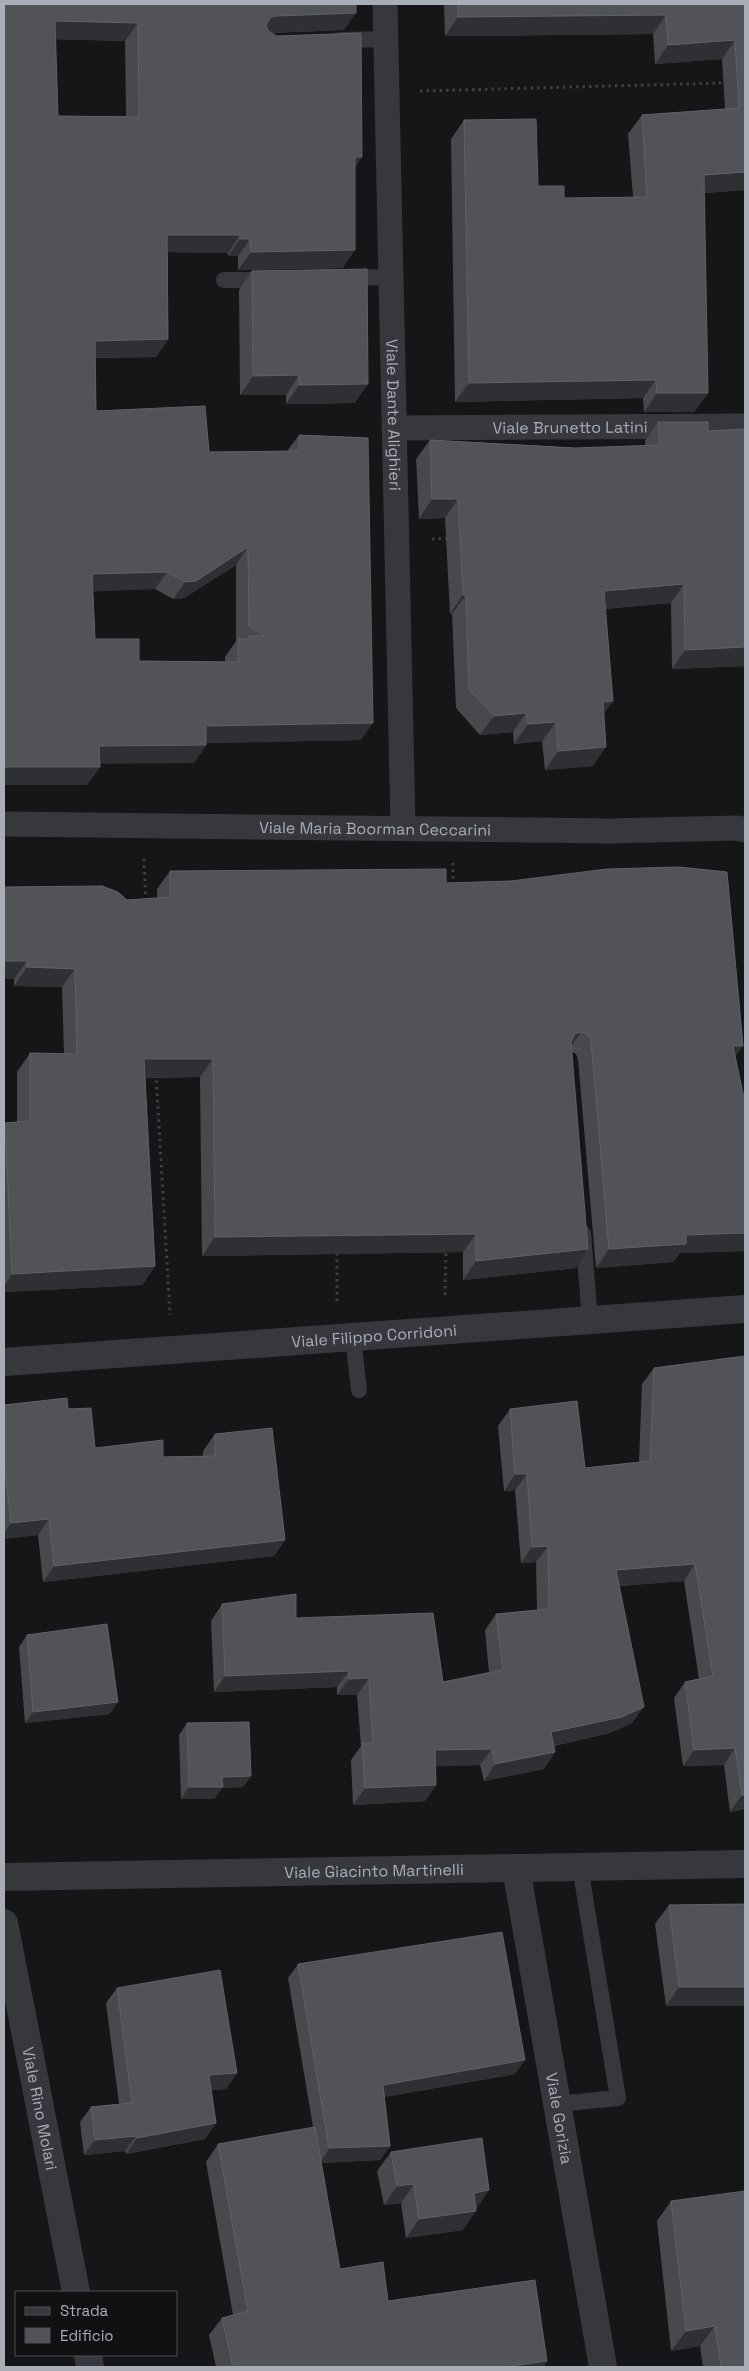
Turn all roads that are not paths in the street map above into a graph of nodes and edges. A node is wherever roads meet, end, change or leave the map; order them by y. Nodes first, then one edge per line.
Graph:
1 (385, 4) edge
2 (386, 38) junction
3 (320, 41) edge
4 (391, 277) junction
5 (332, 278) edge
6 (283, 279) edge
7 (224, 280) dead end
8 (745, 426) edge
9 (394, 428) junction
10 (4, 824) edge
11 (403, 828) junction
12 (745, 830) edge
13 (581, 1214) edge
14 (745, 1309) edge
15 (590, 1320) junction
16 (345, 1337) junction
17 (4, 1362) edge
18 (359, 1390) dead end
19 (745, 1864) edge
20 (580, 1867) junction
21 (516, 1868) junction
22 (4, 1877) edge
23 (4, 1923) edge
24 (558, 2104) junction
25 (76, 2291) edge
26 (603, 2367) edge

1 - 2 street, Viale Dante Alighieri
2 - 3 lane
2 - 4 street, Viale Dante Alighieri
4 - 5 lane
4 - 9 street, Viale Dante Alighieri
6 - 7 lane
8 - 9 street, Viale Brunetto Latini
9 - 11 street, Viale Dante Alighieri
10 - 11 street, Viale Maria Boorman Ceccarini
11 - 12 street, Viale Maria Boorman Ceccarini
13 - 15 lane
14 - 15 street, Viale Filippo Corridoni
15 - 16 street, Viale Filippo Corridoni
16 - 17 street, Viale Filippo Corridoni
16 - 18 lane
19 - 20 street, Viale Giacinto Martinelli
20 - 21 street, Viale Giacinto Martinelli
20 - 24 lane
21 - 22 street, Viale Giacinto Martinelli
21 - 24 street, Viale Gorizia
23 - 25 street, Viale Rino Molari
24 - 26 street, Viale Gorizia

